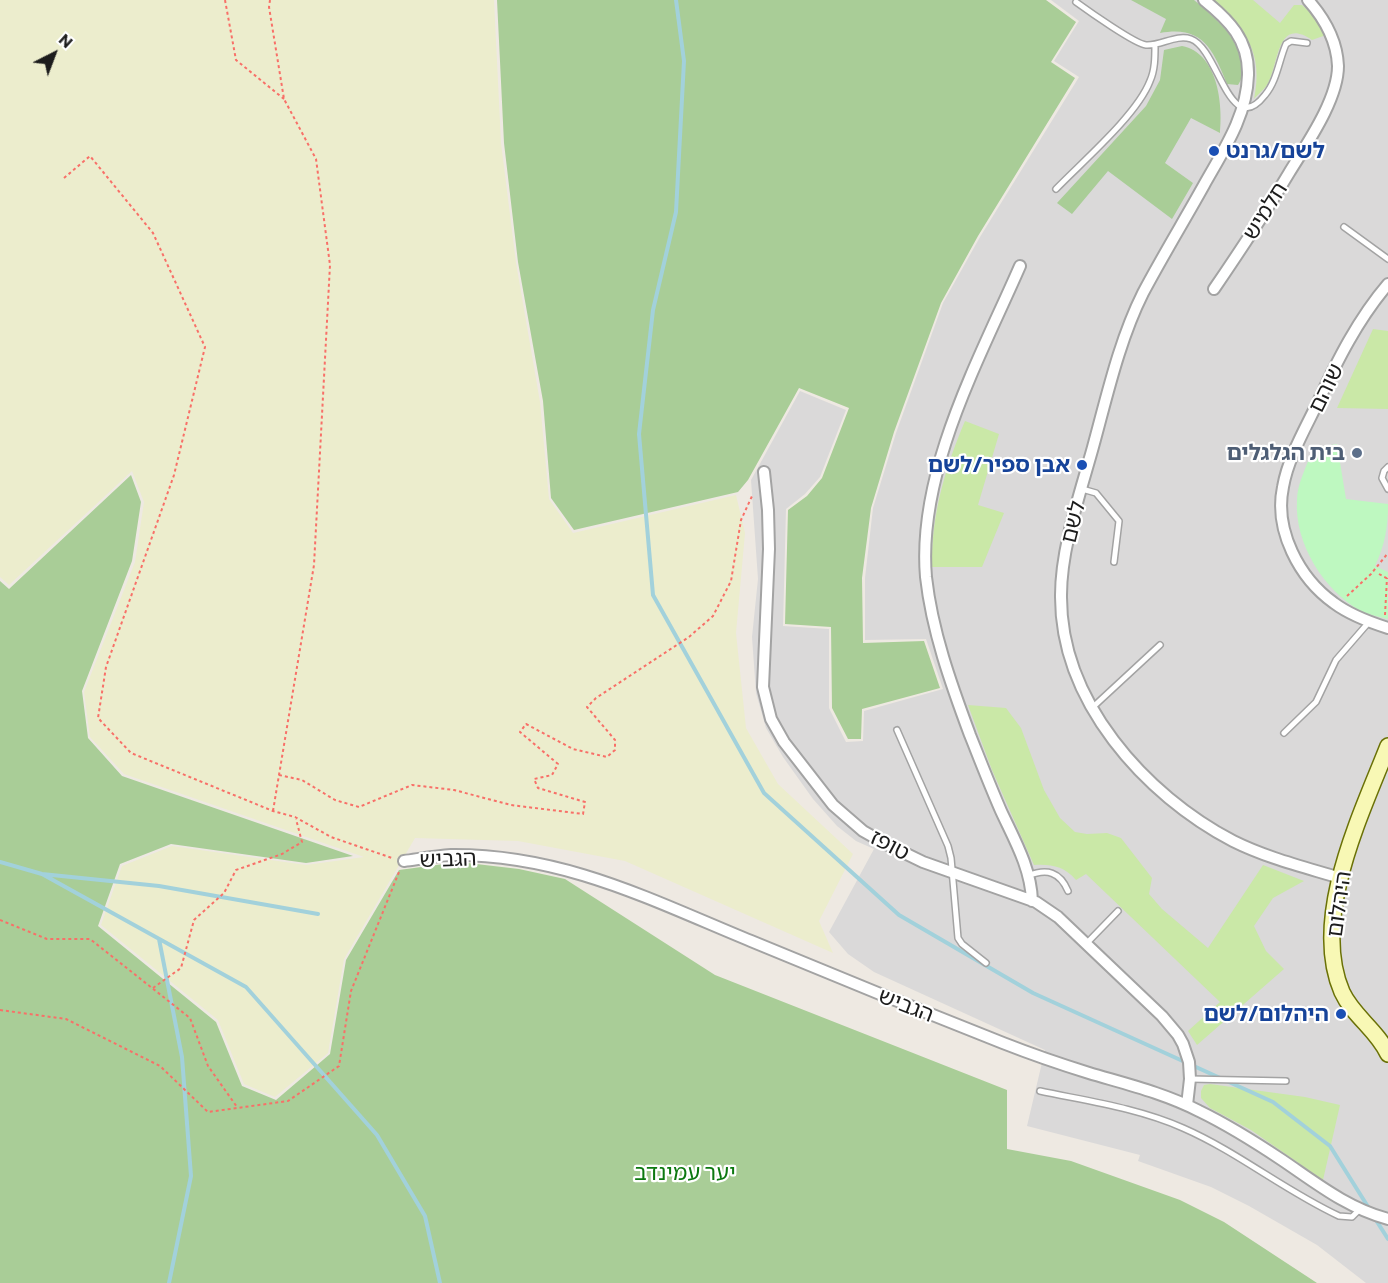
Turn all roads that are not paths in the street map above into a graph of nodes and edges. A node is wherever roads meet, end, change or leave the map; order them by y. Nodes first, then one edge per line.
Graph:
1 (1204, 0) edge
2 (1308, 0) edge
3 (1076, 2) dead end
4 (1306, 43) dead end
5 (1155, 45) junction
6 (1242, 108) junction
7 (1056, 189) dead end
8 (1344, 227) dead end
9 (1388, 259) edge
10 (1020, 266) dead end
11 (1388, 284) edge
12 (1214, 289) dead end
13 (1388, 467) edge
14 (764, 472) road end
15 (1082, 489) junction
16 (1388, 489) edge
17 (1114, 562) dead end
18 (1369, 622) junction
19 (1386, 628) edge
20 (1160, 645) dead end
21 (1093, 707) junction
22 (897, 730) dead end
23 (1284, 733) dead end
24 (1388, 746) edge
25 (404, 861) road end
26 (951, 872) junction
27 (1028, 876) junction
28 (1340, 878) junction
29 (1068, 891) dead end
30 (1032, 900) junction
31 (1118, 911) dead end
32 (1086, 944) junction
33 (986, 963) dead end
34 (1388, 1054) edge
35 (1190, 1079) junction
36 (1286, 1081) dead end
37 (1040, 1090) dead end
38 (1186, 1105) junction
39 (1360, 1209) junction
40 (1388, 1219) edge

1 - 6 street, לשם
2 - 12 street, חלמיש
3 - 5 lane
4 - 6 lane
5 - 6 lane
5 - 7 lane
6 - 15 street, לשם
8 - 9 lane
10 - 27 street
11 - 18 street, שוהם
13 - 16 lane
14 - 26 street, טופז
15 - 17 lane
15 - 21 street, לשם
18 - 19 street, שוהם
18 - 23 lane
20 - 21 lane
21 - 28 street, לשם
22 - 26 lane
24 - 28 street, היהלום
25 - 38 street, הגביש
26 - 30 street, טופז
26 - 33 lane
27 - 29 lane
27 - 30 street
28 - 34 street, היהלום
30 - 32 street, טופז
31 - 32 lane
32 - 35 street, טופז
35 - 36 lane
35 - 38 street, טופז
37 - 39 lane
38 - 39 street, הגביש
39 - 40 street, הגביש

